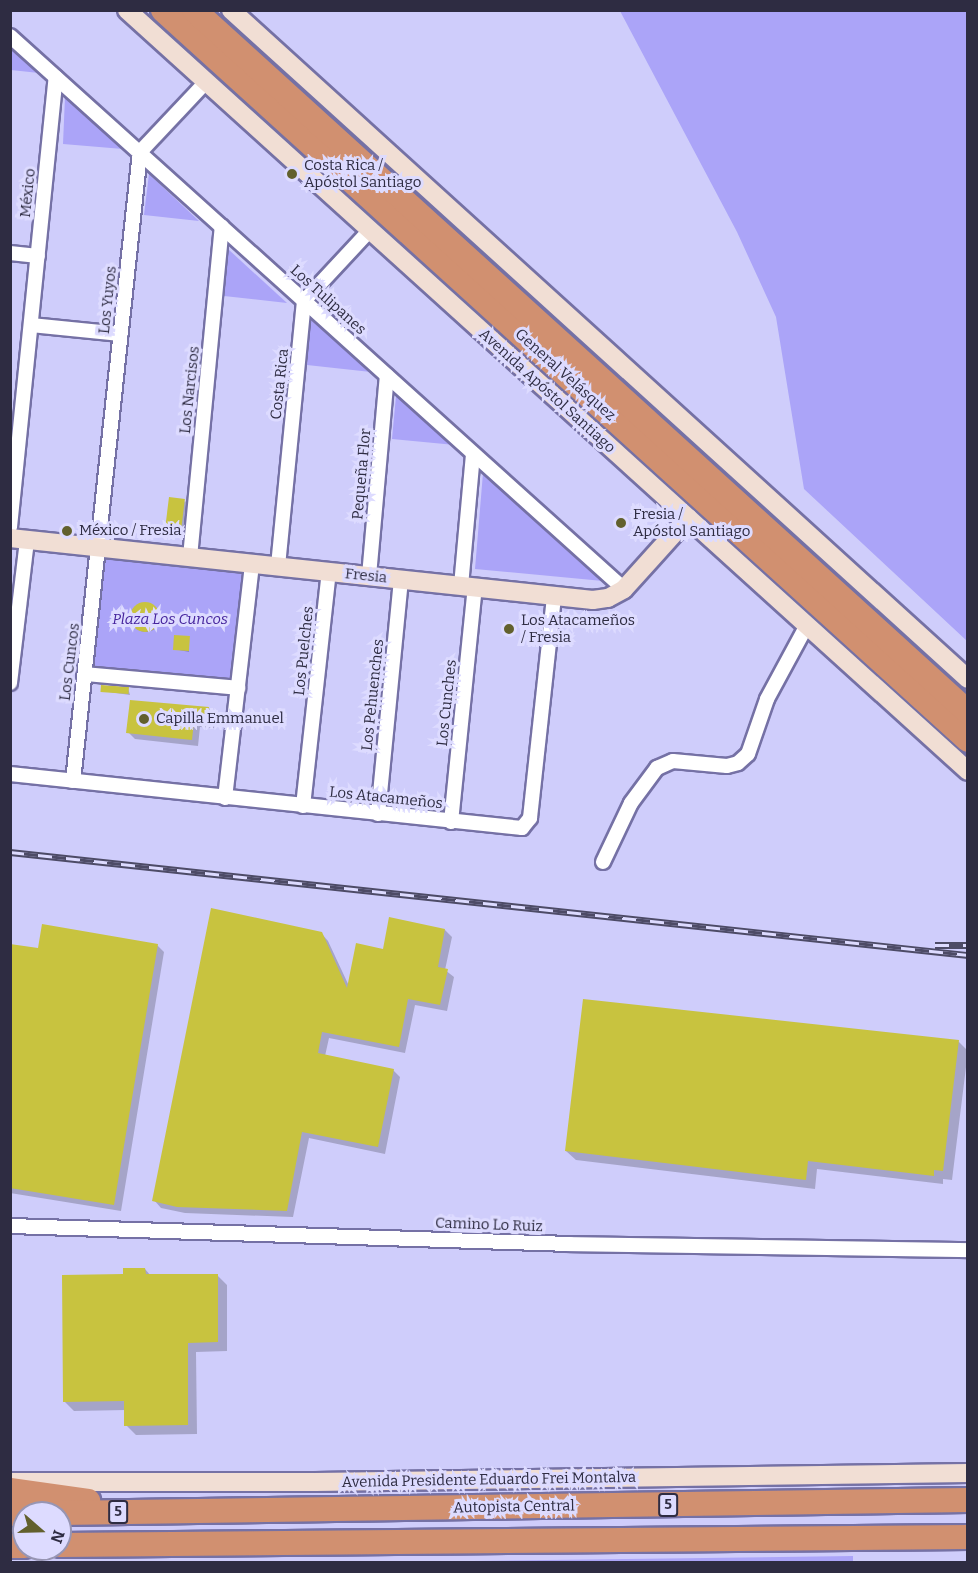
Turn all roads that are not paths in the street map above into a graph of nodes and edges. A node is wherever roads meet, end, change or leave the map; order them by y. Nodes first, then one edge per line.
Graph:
1 (127, 10) edge
2 (164, 10) edge
3 (194, 10) edge
4 (231, 10) edge
5 (10, 36) edge
6 (56, 77) junction
7 (206, 82) junction
8 (140, 152) junction
9 (222, 227) junction
10 (370, 231) junction
11 (10, 253) edge
12 (38, 256) junction
13 (304, 301) junction
14 (31, 325) junction
15 (121, 334) junction
16 (387, 376) junction
17 (473, 454) junction
18 (688, 518) junction
19 (10, 527) edge
20 (19, 539) edge
21 (100, 547) junction
22 (190, 557) junction
23 (252, 564) junction
24 (278, 566) junction
25 (329, 572) junction
26 (369, 576) junction
27 (401, 579) junction
28 (468, 587) junction
29 (624, 589) junction
30 (554, 596) junction
31 (807, 625) junction
32 (85, 674) junction
33 (968, 679) edge
34 (10, 683) edge
35 (238, 688) junction
36 (968, 712) edge
37 (968, 740) edge
38 (968, 771) edge
39 (10, 774) edge
40 (73, 781) junction
41 (225, 798) junction
42 (303, 806) junction
43 (378, 814) junction
44 (451, 822) junction
45 (603, 862) dead end
46 (10, 1226) edge
47 (968, 1250) edge
48 (968, 1473) edge
49 (10, 1482) edge
50 (10, 1490) edge
51 (968, 1500) edge
52 (177, 1511) junction
53 (72, 1513) edge
54 (968, 1537) edge
55 (72, 1545) edge
56 (226, 1545) junction
57 (99, 1563) edge

1 - 7 street, Avenida Apóstol Santiago
2 - 37 highway, General Velásquez
3 - 36 highway, General Velásquez
4 - 33 street
5 - 6 street, Los Tulipanes
6 - 8 street, Los Tulipanes
6 - 12 street, México
7 - 8 street
7 - 10 street, Avenida Apóstol Santiago
8 - 9 street, Los Tulipanes
8 - 15 street, Los Yuyos
9 - 13 street, Los Tulipanes
9 - 22 street, Los Narcisos
10 - 13 street
10 - 18 street, Avenida Apóstol Santiago
11 - 12 street
12 - 14 street, México
13 - 16 street, Los Tulipanes
13 - 24 street, Costa Rica
14 - 15 street
14 - 19 street, México
15 - 21 street, Los Yuyos
16 - 17 street, Los Tulipanes
16 - 26 street, Pequeña Flor
17 - 28 street, Los Cunches
17 - 29 street, Los Tulipanes
18 - 29 street, Fresia
18 - 31 street, Avenida Apóstol Santiago
20 - 21 street, Fresia
20 - 34 street
21 - 22 street, Fresia
21 - 32 street, Los Cuncos
22 - 23 street, Fresia
23 - 24 street, Fresia
23 - 35 street
24 - 25 street, Fresia
25 - 26 street, Fresia
25 - 42 street, Los Puelches
26 - 27 street, Fresia
27 - 28 street, Fresia
27 - 43 street, Los Pehuenches
28 - 30 street, Fresia
28 - 44 street, Los Cunches
29 - 30 street, Fresia
30 - 44 street, Los Atacameños
31 - 38 street, Avenida Apóstol Santiago
31 - 45 street
32 - 35 street
32 - 40 street, Los Cuncos
35 - 41 street
39 - 40 street, Los Atacameños
40 - 41 street, Los Atacameños
41 - 42 street, Los Atacameños
42 - 43 street, Los Atacameños
43 - 44 street, Los Atacameños
46 - 47 street, Camino Lo Ruiz
48 - 49 street, Avenida Presidente Eduardo Frei Montalva
50 - 52 highway
51 - 52 highway, Autopista Central / 5
52 - 53 highway, Autopista Central / 5
54 - 56 highway, 5
55 - 56 highway, 5
56 - 57 highway

